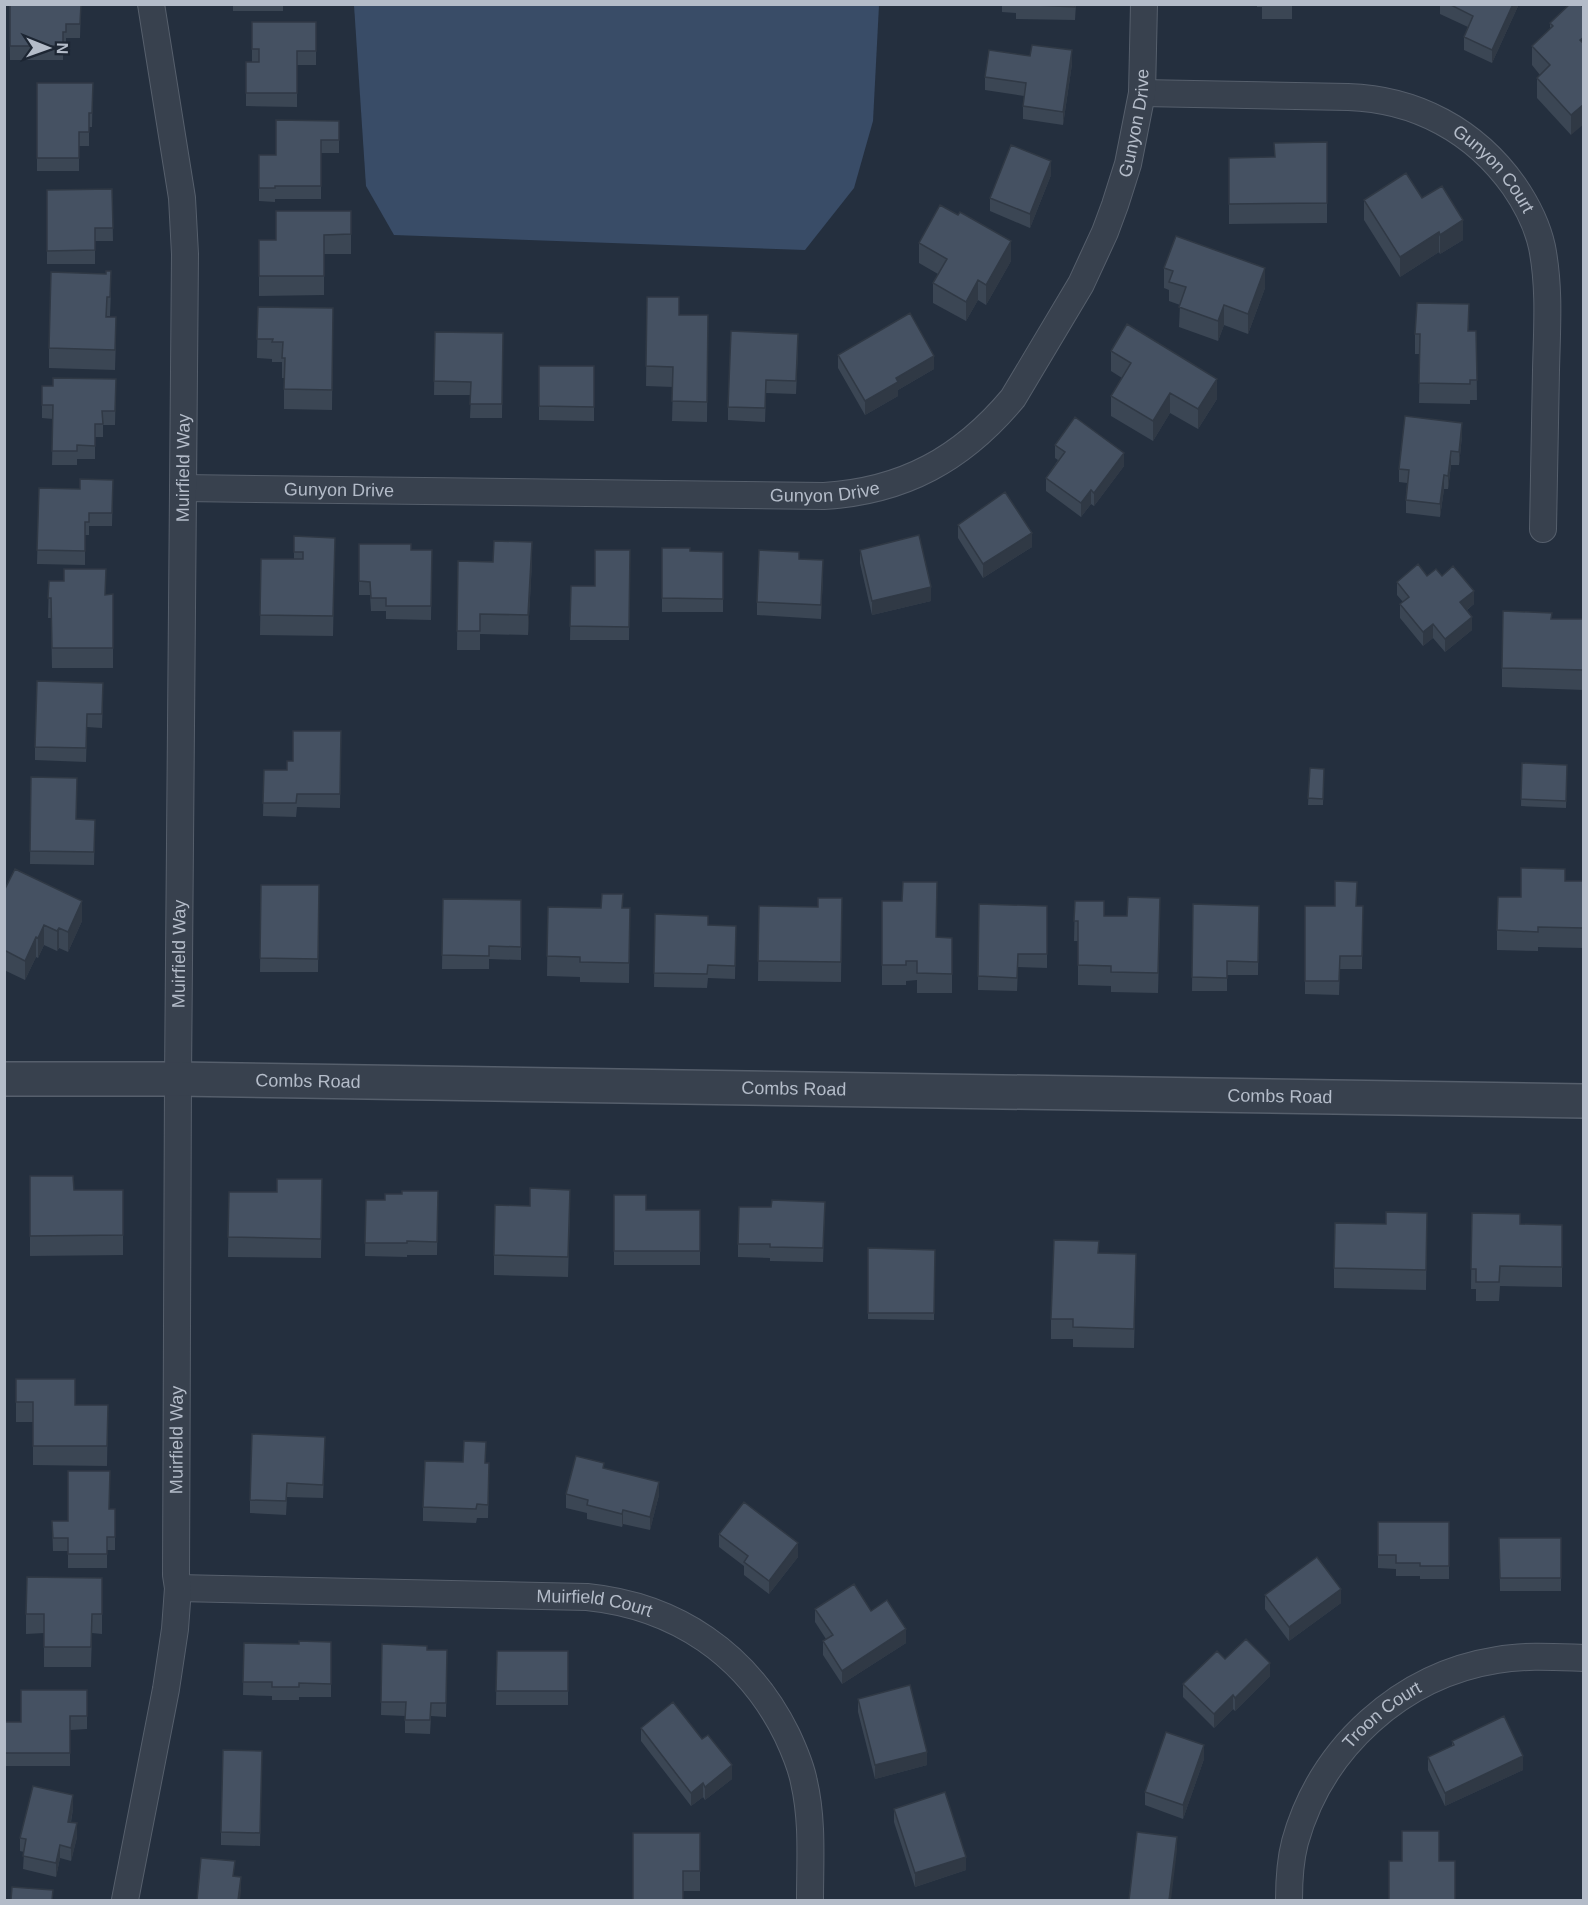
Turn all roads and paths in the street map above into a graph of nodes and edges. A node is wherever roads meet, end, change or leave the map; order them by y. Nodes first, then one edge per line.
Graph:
1 (151, 4) edge
2 (1144, 4) edge
3 (1142, 93) junction
4 (183, 488) junction
5 (1543, 529) dead end
6 (4, 1079) edge
7 (178, 1080) junction
8 (1584, 1101) edge
9 (178, 1588) junction
10 (1584, 1658) edge
11 (125, 1900) edge
12 (810, 1900) edge
13 (1289, 1900) edge

1 - 4 street, Muirfield Way
2 - 3 street, Gunyon Drive
3 - 4 street, Gunyon Drive
3 - 5 street, Gunyon Court
4 - 7 street, Muirfield Way
6 - 7 street, Combs Road
7 - 8 street, Combs Road
7 - 9 street, Muirfield Way
9 - 11 street, Muirfield Way
9 - 12 street, Muirfield Court
10 - 13 street, Troon Court

